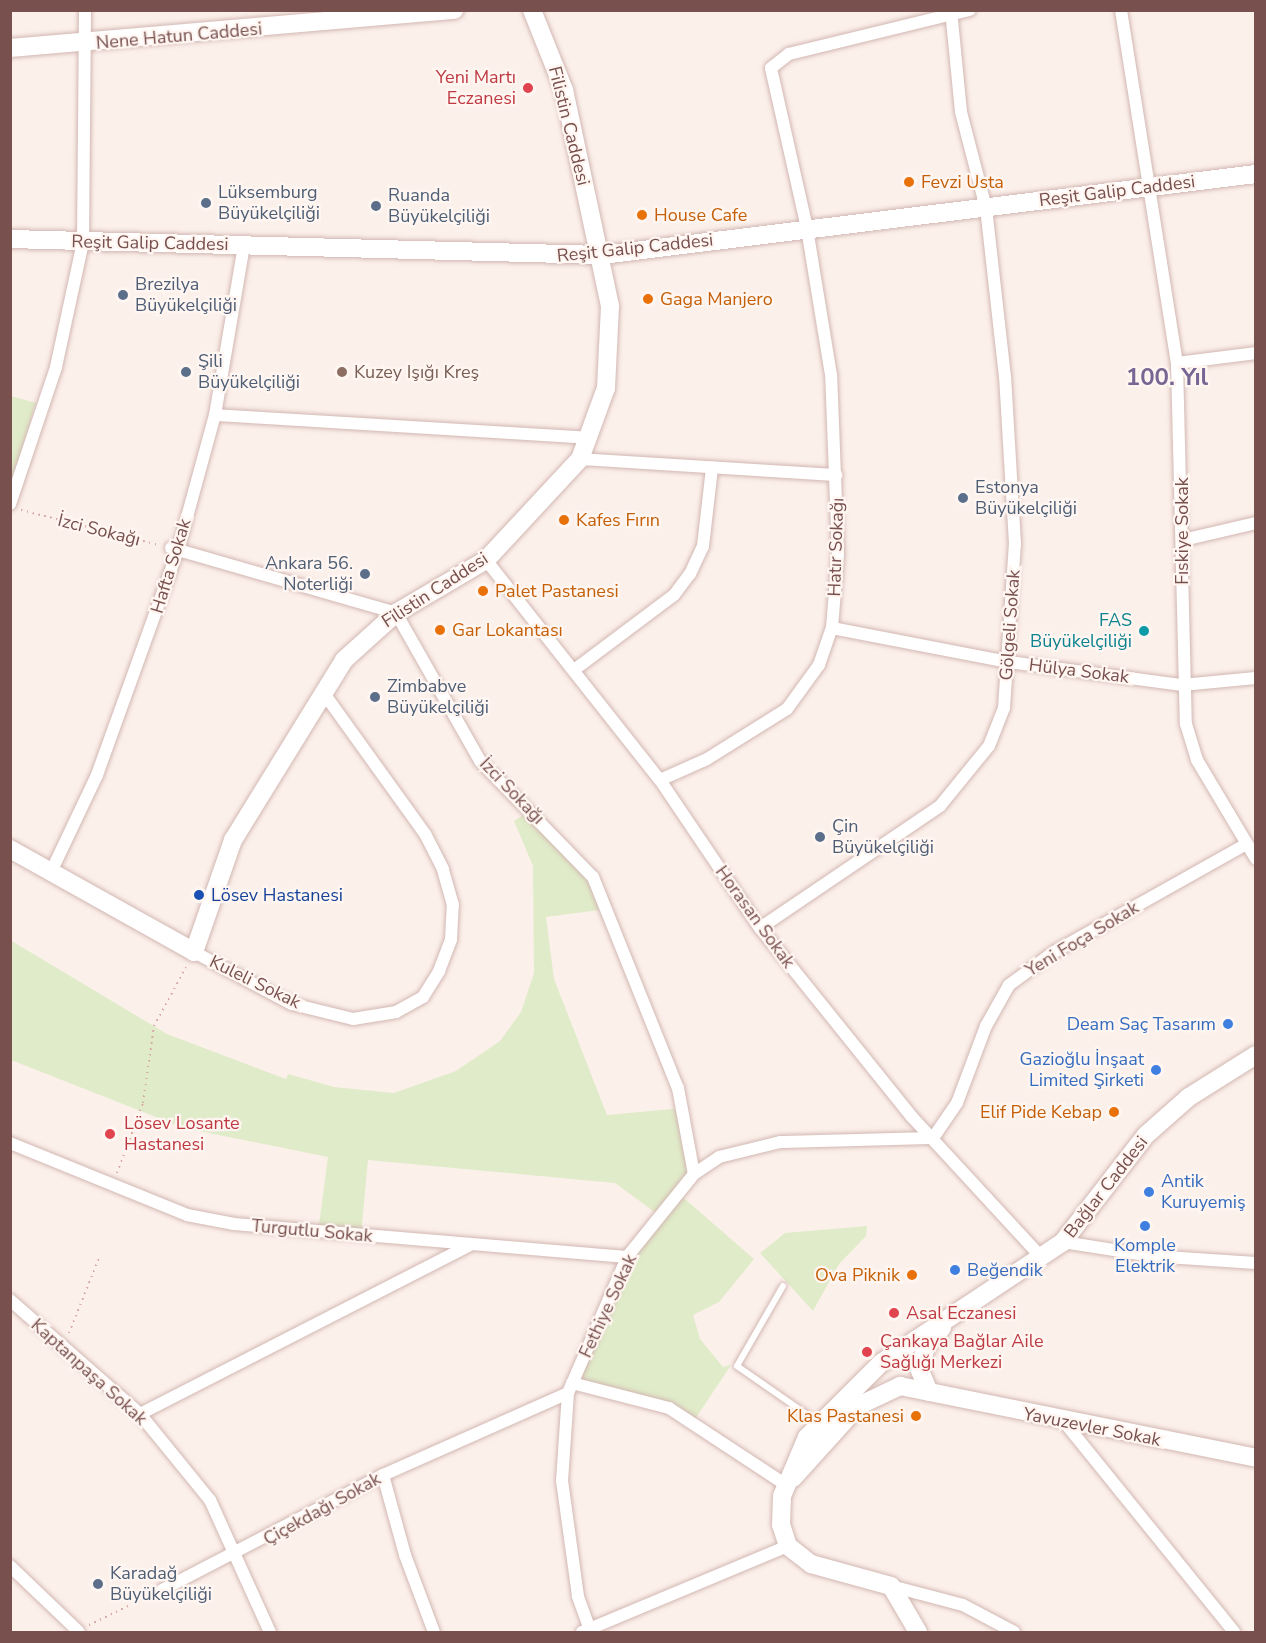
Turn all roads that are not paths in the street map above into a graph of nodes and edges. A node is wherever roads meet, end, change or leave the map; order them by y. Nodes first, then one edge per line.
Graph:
1 (84, 10) edge
2 (454, 10) edge
3 (532, 10) edge
4 (970, 10) edge
5 (1121, 10) edge
6 (951, 13) edge
7 (87, 45) junction
8 (10, 48) edge
9 (1256, 174) edge
10 (1153, 187) junction
11 (986, 208) junction
12 (807, 228) junction
13 (10, 239) edge
14 (83, 242) junction
15 (244, 246) junction
16 (602, 255) junction
17 (1256, 353) edge
18 (1177, 363) junction
19 (214, 415) junction
20 (590, 438) junction
21 (580, 459) junction
22 (712, 468) junction
23 (837, 475) junction
24 (12, 506) edge
25 (1256, 523) edge
26 (1183, 540) junction
27 (174, 549) junction
28 (486, 560) junction
29 (396, 613) junction
30 (832, 628) junction
31 (1009, 662) junction
32 (574, 670) junction
33 (1256, 678) edge
34 (1182, 685) junction
35 (322, 692) junction
36 (660, 780) junction
37 (1243, 846) junction
38 (10, 849) edge
39 (1256, 859) edge
40 (51, 872) junction
41 (760, 928) junction
42 (194, 952) junction
43 (1256, 1055) edge
44 (933, 1138) junction
45 (10, 1143) edge
46 (694, 1174) junction
47 (1063, 1242) junction
48 (470, 1245) junction
49 (627, 1257) junction
50 (1042, 1258) junction
51 (1256, 1263) edge
52 (783, 1286) dead end
53 (10, 1300) edge
54 (953, 1316) junction
55 (570, 1388) junction
56 (929, 1392) junction
57 (140, 1414) junction
58 (819, 1423) junction
59 (1065, 1423) junction
60 (1256, 1458) edge
61 (382, 1475) junction
62 (786, 1485) junction
63 (788, 1546) junction
64 (238, 1554) junction
65 (10, 1566) edge
66 (891, 1586) junction
67 (162, 1590) road end
68 (585, 1630) edge
69 (79, 1631) edge
70 (270, 1632) edge
71 (434, 1632) edge
72 (918, 1632) edge
73 (1014, 1632) edge
74 (1234, 1632) edge

1 - 7 street
2 - 7 main road, Nene Hatun Caddesi
3 - 16 main road, Filistin Caddesi
4 - 6 street
5 - 10 street, Fıskiye Sokak
6 - 11 street, Gölgeli Sokak
6 - 12 street, Hatır Sokağı
7 - 8 main road, Nene Hatun Caddesi
7 - 14 street
9 - 10 main road, Reşit Galip Caddesi
10 - 11 main road, Reşit Galip Caddesi
10 - 18 street, Fıskiye Sokak
11 - 12 main road, Reşit Galip Caddesi
11 - 31 street, Gölgeli Sokak
12 - 16 main road, Reşit Galip Caddesi
12 - 23 street, Hatır Sokağı
13 - 14 main road, Reşit Galip Caddesi
14 - 15 main road, Reşit Galip Caddesi
14 - 24 street
15 - 16 main road, Reşit Galip Caddesi
15 - 19 street, Hafta Sokak
16 - 20 main road, Filistin Caddesi
17 - 18 street
18 - 26 street, Fıskiye Sokak
19 - 20 street
19 - 27 street, Hafta Sokak
20 - 21 main road, Filistin Caddesi
21 - 22 street
21 - 28 main road, Filistin Caddesi
22 - 23 street
22 - 32 street
23 - 30 street, Hatır Sokağı
25 - 26 street
26 - 34 street, Fıskiye Sokak
27 - 29 street
27 - 40 street, Hafta Sokak
28 - 29 main road, Filistin Caddesi
28 - 32 street, Horasan Sokak
29 - 35 main road, Filistin Caddesi
29 - 46 street, İzci Sokağı
30 - 31 street, Hülya Sokak
30 - 36 street, Hatır Sokağı
31 - 34 street, Hülya Sokak
31 - 41 street, Gölgeli Sokak
32 - 36 street, Horasan Sokak
33 - 34 street, Hülya Sokak
34 - 37 street, Fıskiye Sokak
35 - 42 main road, Filistin Caddesi
35 - 42 street, Kuleli Sokak
36 - 41 street, Horasan Sokak
37 - 39 street, Fıskiye Sokak
37 - 44 street, Yeni Foça Sokak
38 - 40 main road, Kuleli Sokak
40 - 42 main road, Kuleli Sokak
41 - 44 street, Horasan Sokak
43 - 47 main road, Bağlar Caddesi
44 - 46 street, Fethiye Sokak
44 - 50 street, Horasan Sokak
45 - 48 street, Turgutlu Sokak
46 - 49 street, Fethiye Sokak
47 - 50 main road, Bağlar Caddesi
47 - 51 street
48 - 49 street, Turgutlu Sokak
48 - 57 street
49 - 55 street, Fethiye Sokak
50 - 54 main road, Bağlar Caddesi
52 - 58 lane
53 - 57 street, Kaptanpaşa Sokak
54 - 56 main road, Bağlar Caddesi
54 - 58 main road, Bağlar Caddesi
55 - 61 street, Çiçekdağı Sokak
55 - 62 street
55 - 68 street, Fethiye Sokak
56 - 59 main road, Yavuzevler Sokak
56 - 62 main road
57 - 64 street, Kaptanpaşa Sokak
58 - 62 main road, Bağlar Caddesi
59 - 60 main road, Yavuzevler Sokak
59 - 74 street
61 - 64 street, Çiçekdağı Sokak
61 - 71 street
62 - 63 main road, Bağlar Caddesi
63 - 66 main road
63 - 68 street
64 - 67 street, Çiçekdağı Sokak
64 - 70 street, Kaptanpaşa Sokak
65 - 69 street
66 - 72 main road
66 - 73 street

